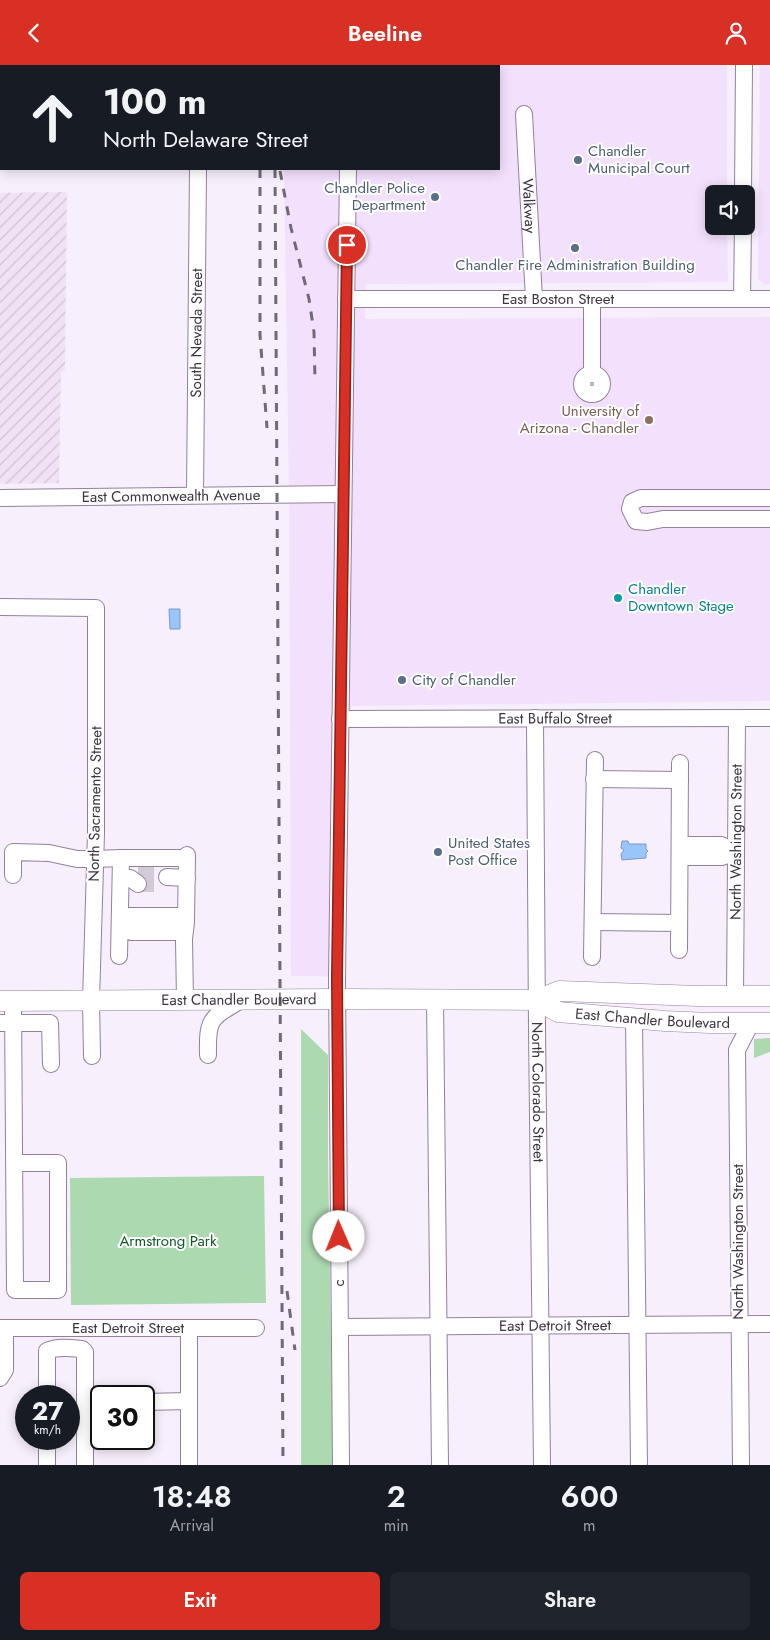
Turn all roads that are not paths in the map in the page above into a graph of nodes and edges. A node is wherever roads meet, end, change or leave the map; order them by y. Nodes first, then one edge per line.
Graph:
1 (744, 65) edge
2 (524, 114) dead end
3 (198, 170) edge
4 (348, 170) edge
5 (743, 185) edge
6 (742, 235) edge
7 (346, 299) junction
8 (534, 299) junction
9 (592, 299) junction
10 (742, 299) junction
11 (770, 299) edge
12 (592, 374) dead end
13 (195, 495) junction
14 (343, 495) junction
15 (0, 498) edge
16 (770, 498) edge
17 (770, 519) edge
18 (0, 607) edge
19 (535, 718) junction
20 (737, 718) junction
21 (770, 718) edge
22 (340, 719) junction
23 (595, 760) dead end
24 (594, 779) junction
25 (680, 851) junction
26 (736, 853) junction
27 (121, 857) junction
28 (95, 859) junction
29 (14, 875) dead end
30 (143, 878) junction
31 (187, 878) junction
32 (593, 923) junction
33 (679, 923) junction
34 (122, 924) junction
35 (185, 926) junction
36 (679, 950) dead end
37 (120, 956) dead end
38 (592, 957) dead end
39 (734, 996) junction
40 (770, 996) edge
41 (243, 999) junction
42 (337, 999) junction
43 (435, 999) junction
44 (185, 1000) junction
45 (6, 1001) edge
46 (50, 1001) junction
47 (91, 1001) junction
48 (537, 1001) junction
49 (634, 1019) junction
50 (656, 1020) junction
51 (7, 1023) edge
52 (50, 1023) junction
53 (760, 1023) edge
54 (7, 1044) edge
55 (208, 1055) dead end
56 (92, 1056) dead end
57 (50, 1064) dead end
58 (15, 1163) junction
59 (739, 1324) junction
60 (770, 1324) edge
61 (540, 1325) junction
62 (638, 1325) junction
63 (439, 1326) junction
64 (340, 1327) junction
65 (3, 1328) edge
66 (190, 1328) junction
67 (256, 1328) dead end
68 (0, 1378) edge
69 (47, 1385) edge
70 (190, 1401) junction
71 (155, 1402) edge
72 (47, 1450) edge
73 (47, 1465) edge
74 (85, 1465) edge
75 (190, 1465) edge
76 (342, 1465) edge
77 (440, 1465) edge
78 (542, 1465) edge
79 (639, 1465) edge
80 (741, 1465) edge

1 - 5 street
2 - 8 street, Walkway
3 - 13 street, South Nevada Street
4 - 7 street, c
6 - 10 street
7 - 8 street, East Boston Street
7 - 14 street, c
8 - 9 street, East Boston Street
9 - 10 street, East Boston Street
9 - 12 street
10 - 11 street, East Boston Street
13 - 14 street, East Commonwealth Avenue
13 - 15 street, East Commonwealth Avenue
14 - 22 street, c
16 - 17 street
18 - 28 street, North Sacramento Street
19 - 20 street, East Buffalo Street
19 - 22 street, East Buffalo Street
19 - 48 street, North Colorado Street
20 - 21 street, East Buffalo Street
20 - 26 street, North Washington Street
22 - 42 street, c
23 - 24 street
24 - 25 street
24 - 32 street
25 - 26 street
25 - 33 street
26 - 39 street, North Washington Street
27 - 28 street
27 - 30 street
27 - 31 street
28 - 29 street
28 - 47 street, North Sacramento Street
30 - 31 street
30 - 34 street
31 - 35 street
32 - 33 street
32 - 38 street
33 - 36 street
34 - 35 street
34 - 37 street
35 - 44 street
39 - 40 main road, East Chandler Boulevard
39 - 48 main road, East Chandler Boulevard
39 - 50 main road
41 - 42 main road, East Chandler Boulevard
41 - 44 main road, East Chandler Boulevard
41 - 55 street
42 - 43 main road, East Chandler Boulevard
42 - 64 street, c
43 - 48 main road, East Chandler Boulevard
43 - 63 street
44 - 47 main road, East Chandler Boulevard
45 - 46 main road, East Chandler Boulevard
45 - 51 street
46 - 47 main road, East Chandler Boulevard
46 - 52 street
47 - 56 street, North Sacramento Street
48 - 49 main road, East Chandler Boulevard
48 - 61 street, North Colorado Street
49 - 50 main road, East Chandler Boulevard
49 - 62 street
50 - 53 main road, East Chandler Boulevard
51 - 52 street
51 - 54 street
52 - 57 street
53 - 59 street, North Washington Street
54 - 58 street
58 - 58 street
59 - 60 street, East Detroit Street
59 - 62 street, East Detroit Street
59 - 80 street, North Washington Street
61 - 62 street, East Detroit Street
61 - 63 street, East Detroit Street
61 - 78 street, North Colorado Street
62 - 79 street
63 - 64 street, East Detroit Street
63 - 77 street
64 - 76 street, c
65 - 66 street, East Detroit Street
65 - 68 street
66 - 67 street, East Detroit Street
66 - 70 street
69 - 74 street
70 - 71 street
70 - 75 street
72 - 73 street

